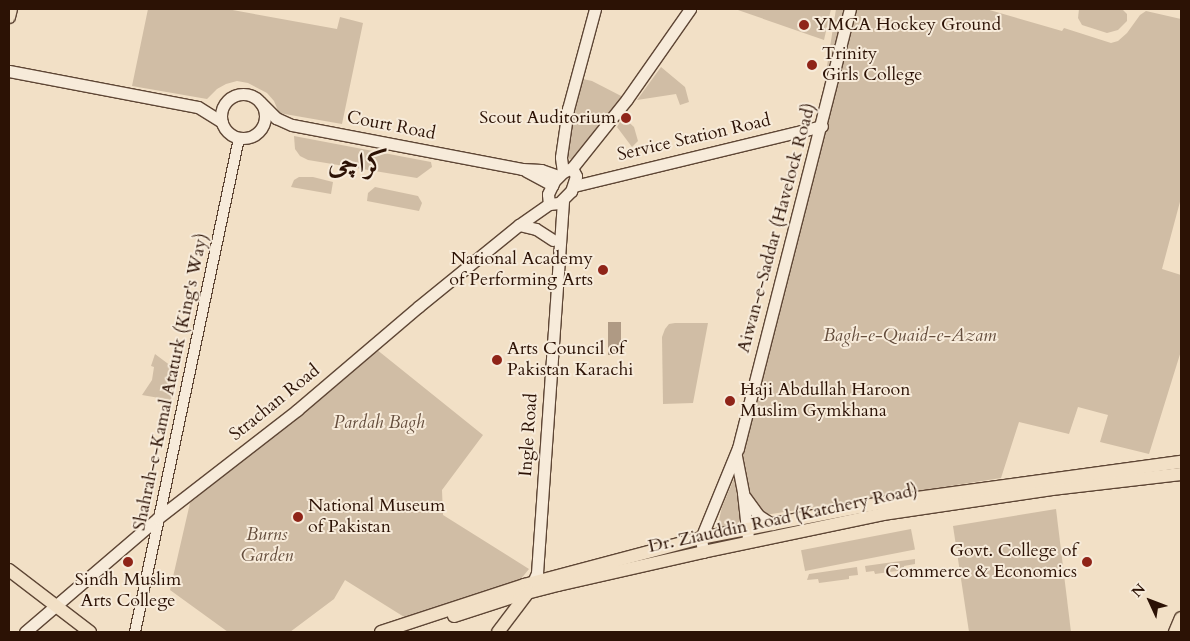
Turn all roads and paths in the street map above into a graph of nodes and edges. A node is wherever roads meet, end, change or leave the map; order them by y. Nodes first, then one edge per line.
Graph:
1 (11, 9) edge
2 (595, 9) edge
3 (690, 9) edge
4 (850, 9) edge
5 (9, 17) edge
6 (9, 71) edge
7 (233, 97) junction
8 (260, 102) junction
9 (198, 107) junction
10 (222, 122) junction
11 (292, 125) junction
12 (822, 126) junction
13 (258, 131) junction
14 (239, 138) junction
15 (566, 177) junction
16 (555, 203) junction
17 (519, 226) junction
18 (554, 240) junction
19 (736, 456) junction
20 (1181, 462) edge
21 (1181, 474) edge
22 (743, 493) junction
23 (158, 518) junction
24 (772, 524) junction
25 (748, 535) junction
26 (701, 538) junction
27 (703, 552) junction
28 (9, 570) edge
29 (526, 589) junction
30 (56, 606) junction
31 (1181, 618) edge
32 (25, 632) edge
33 (90, 632) edge
34 (135, 632) edge
35 (381, 632) edge
36 (399, 632) edge
37 (490, 632) edge
38 (498, 632) edge
39 (1175, 632) edge

1 - 5 main road
2 - 15 main road
3 - 15 main road
4 - 12 main road, Aiwan-e-Saddar (Havelock Road)
6 - 9 main road
7 - 8 main road
7 - 9 main road
7 - 10 main road
8 - 11 main road, Court Road
8 - 13 main road
9 - 10 main road
10 - 14 main road
11 - 13 main road
11 - 15 main road, Court Road
12 - 15 main road, Service Station Road
12 - 19 main road, Aiwan-e-Saddar (Havelock Road)
13 - 14 main road
14 - 23 street, Shahrah-e-Kamal Ataturk (King's Way)
15 - 16 main road, Strachan Road
15 - 16 main road
16 - 17 main road, Strachan Road
16 - 18 main road, Ingle Road
16 - 29 main road, Ingle Road
17 - 18 main road
17 - 23 main road, Strachan Road
18 - 29 main road, Ingle Road
19 - 22 main road, Aiwan-e-Saddar (Havelock Road)
19 - 26 main road, Aiwan-e-Saddar (Havelock Road)
20 - 24 main road, Dr. Ziauddin Road (Katchery Road)
21 - 25 main road, Dr. Ziauddin Road (Katchery Road)
22 - 24 main road
22 - 25 main road, Aiwan-e-Saddar (Havelock Road)
23 - 30 main road, Strachan Road
23 - 34 street, Shahrah-e-Kamal Ataturk (King's Way)
24 - 25 main road, Dr. Ziauddin Road (Katchery Road)
25 - 26 main road, Dr. Ziauddin Road (Katchery Road)
25 - 27 main road, Dr. Ziauddin Road (Katchery Road)
26 - 27 main road
26 - 29 main road, Dr. Ziauddin Road (Katchery Road)
27 - 29 main road, Dr. Ziauddin Road (Katchery Road)
28 - 30 main road
29 - 35 main road, Dr. Ziauddin Road (Katchery Road)
29 - 36 main road, Dr. Ziauddin Road (Katchery Road)
29 - 37 main road
29 - 38 main road
30 - 32 main road, Strachan Road
30 - 33 main road
31 - 39 main road

